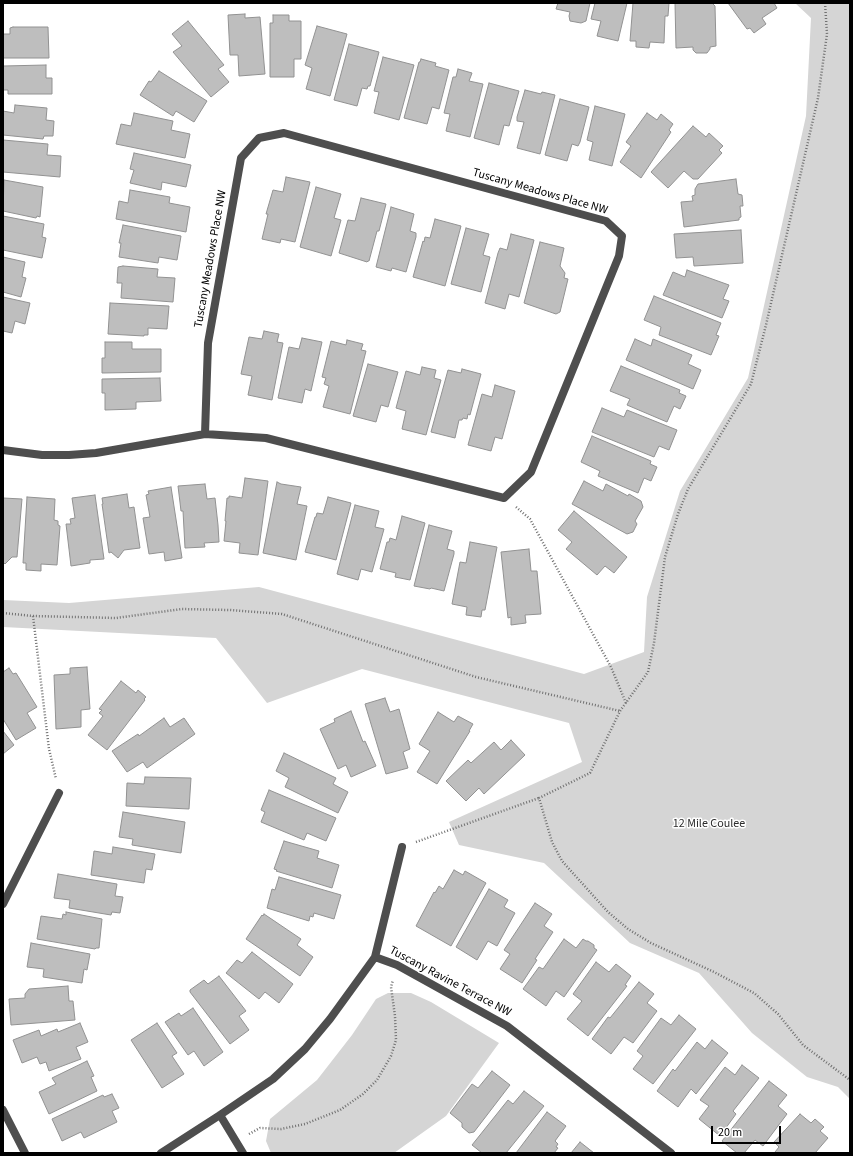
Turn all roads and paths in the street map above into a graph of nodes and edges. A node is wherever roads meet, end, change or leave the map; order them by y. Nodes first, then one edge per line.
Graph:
1 (825, 3) edge
2 (205, 434) junction
3 (3, 450) edge
4 (504, 498) junction
5 (3, 613) edge
6 (33, 616) junction
7 (626, 703) junction
8 (620, 711) junction
9 (59, 793) joint
10 (539, 798) junction
11 (402, 847) joint
12 (3, 904) edge
13 (375, 957) junction
14 (397, 965) junction
15 (850, 1080) edge
16 (3, 1110) edge
17 (220, 1115) junction
18 (236, 1141) junction
19 (25, 1153) edge
20 (161, 1153) edge
21 (243, 1153) edge
22 (670, 1153) edge

1 - 7 path
2 - 3 street
2 - 4 street
2 - 4 street, Tuscany Meadows Place NW
4 - 7 path
5 - 6 path
6 - 8 path
6 - 9 path
7 - 8 path
8 - 10 path
9 - 12 street
10 - 11 path
10 - 15 path
11 - 13 street
13 - 14 street, Tuscany Ravine Terrace NW
13 - 17 street, Tuscany Ravine Terrace NW
14 - 18 path
14 - 22 street, Tuscany Ravine Terrace NW
16 - 19 street
17 - 18 street
17 - 20 street, Tuscany Ravine Terrace NW
18 - 21 street

